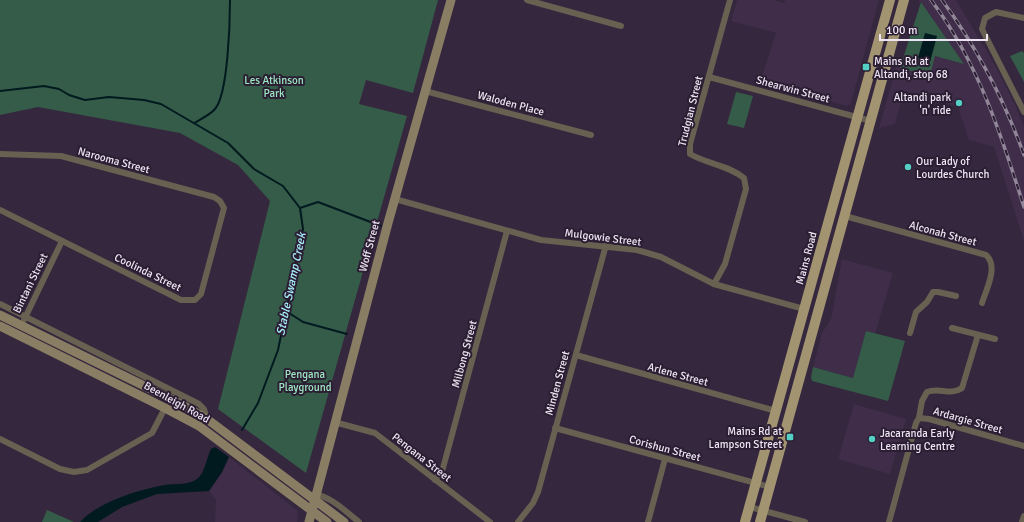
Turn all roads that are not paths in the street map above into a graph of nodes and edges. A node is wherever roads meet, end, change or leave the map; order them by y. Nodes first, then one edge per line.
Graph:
1 (450, 0) edge
2 (527, 0) edge
3 (730, 0) edge
4 (890, 0) edge
5 (904, 0) edge
6 (1024, 18) edge
7 (621, 26) dead end
8 (709, 77) junction
9 (425, 91) junction
10 (1024, 112) edge
11 (857, 117) junction
12 (872, 121) junction
13 (591, 135) dead end
14 (0, 154) edge
15 (395, 199) junction
16 (220, 201) joint
17 (0, 210) edge
18 (845, 216) junction
19 (507, 231) junction
20 (62, 241) junction
21 (606, 246) junction
22 (714, 284) junction
23 (956, 296) dead end
24 (982, 303) dead end
25 (0, 304) edge
26 (804, 309) junction
27 (0, 315) edge
28 (23, 321) junction
29 (0, 326) edge
30 (952, 328) dead end
31 (910, 333) dead end
32 (17, 335) junction
33 (978, 335) junction
34 (995, 339) dead end
35 (576, 355) junction
36 (165, 408) junction
37 (776, 411) junction
38 (919, 418) junction
39 (334, 422) junction
40 (555, 428) junction
41 (0, 439) edge
42 (1024, 446) edge
43 (665, 459) junction
44 (435, 480) junction
45 (756, 484) junction
46 (770, 487) junction
47 (315, 497) junction
48 (750, 507) junction
49 (312, 510) junction
50 (763, 511) junction
51 (1024, 516) edge
52 (309, 522) edge
53 (327, 522) edge
54 (344, 522) edge
55 (359, 522) edge
56 (490, 522) edge
57 (518, 522) edge
58 (648, 522) edge
59 (745, 522) edge
60 (760, 522) edge
61 (805, 522) edge
62 (889, 522) edge
63 (1022, 522) edge

1 - 9 main road, Woff Street
2 - 7 street
3 - 8 street, Trudgian Street
4 - 11 main road, Mains Road
5 - 12 main road
6 - 10 street
8 - 11 street, Shearwin Street
8 - 22 street, Trudgian Street
9 - 13 street, Waloden Place
9 - 15 main road, Woff Street
11 - 12 street, Shearwin Street
11 - 26 main road, Mains Road
12 - 18 main road
14 - 16 street, Narooma Street
15 - 19 street, Mulgowie Street
15 - 39 main road, Woff Street
16 - 20 street, Coolinda Street
17 - 20 street, Coolinda Street
18 - 24 street, Alconah Street
18 - 46 main road
19 - 21 street, Mulgowie Street
19 - 44 street, Milbong Street
20 - 28 street, Bintani Street
21 - 22 street, Mulgowie Street
21 - 35 street, Minden Street
22 - 26 street, Mulgowie Street
23 - 31 street
25 - 28 street, Beenleigh Road
26 - 37 main road, Mains Road
27 - 28 main road, Beenleigh Road
28 - 32 street, Bintani Street
28 - 47 main road, Beenleigh Road
29 - 32 main road, Beenleigh Road
30 - 33 street
32 - 36 main road, Beenleigh Road
33 - 34 street
33 - 38 street
35 - 37 street, Arlene Street
35 - 40 street, Minden Street
36 - 41 street
36 - 49 main road, Beenleigh Road
37 - 45 main road, Mains Road
38 - 42 street, Ardargie Street
38 - 62 street, Ardargie Street
39 - 44 street, Pengana Street
39 - 47 main road, Woff Street
40 - 43 street, Corishun Street
40 - 57 street, Minden Street
43 - 45 street, Corishun Street
43 - 58 street
44 - 56 street, Pengana Street
45 - 46 street, Corishun Street
45 - 48 main road, Mains Road
46 - 50 main road
47 - 49 main road, Woff Street
47 - 54 main road, Beenleigh Road
47 - 55 street, Beenleigh Road
48 - 50 street
48 - 59 main road, Mains Road
49 - 52 main road, Woff Street
49 - 53 main road, Beenleigh Road
50 - 60 main road
50 - 61 street
51 - 63 street

